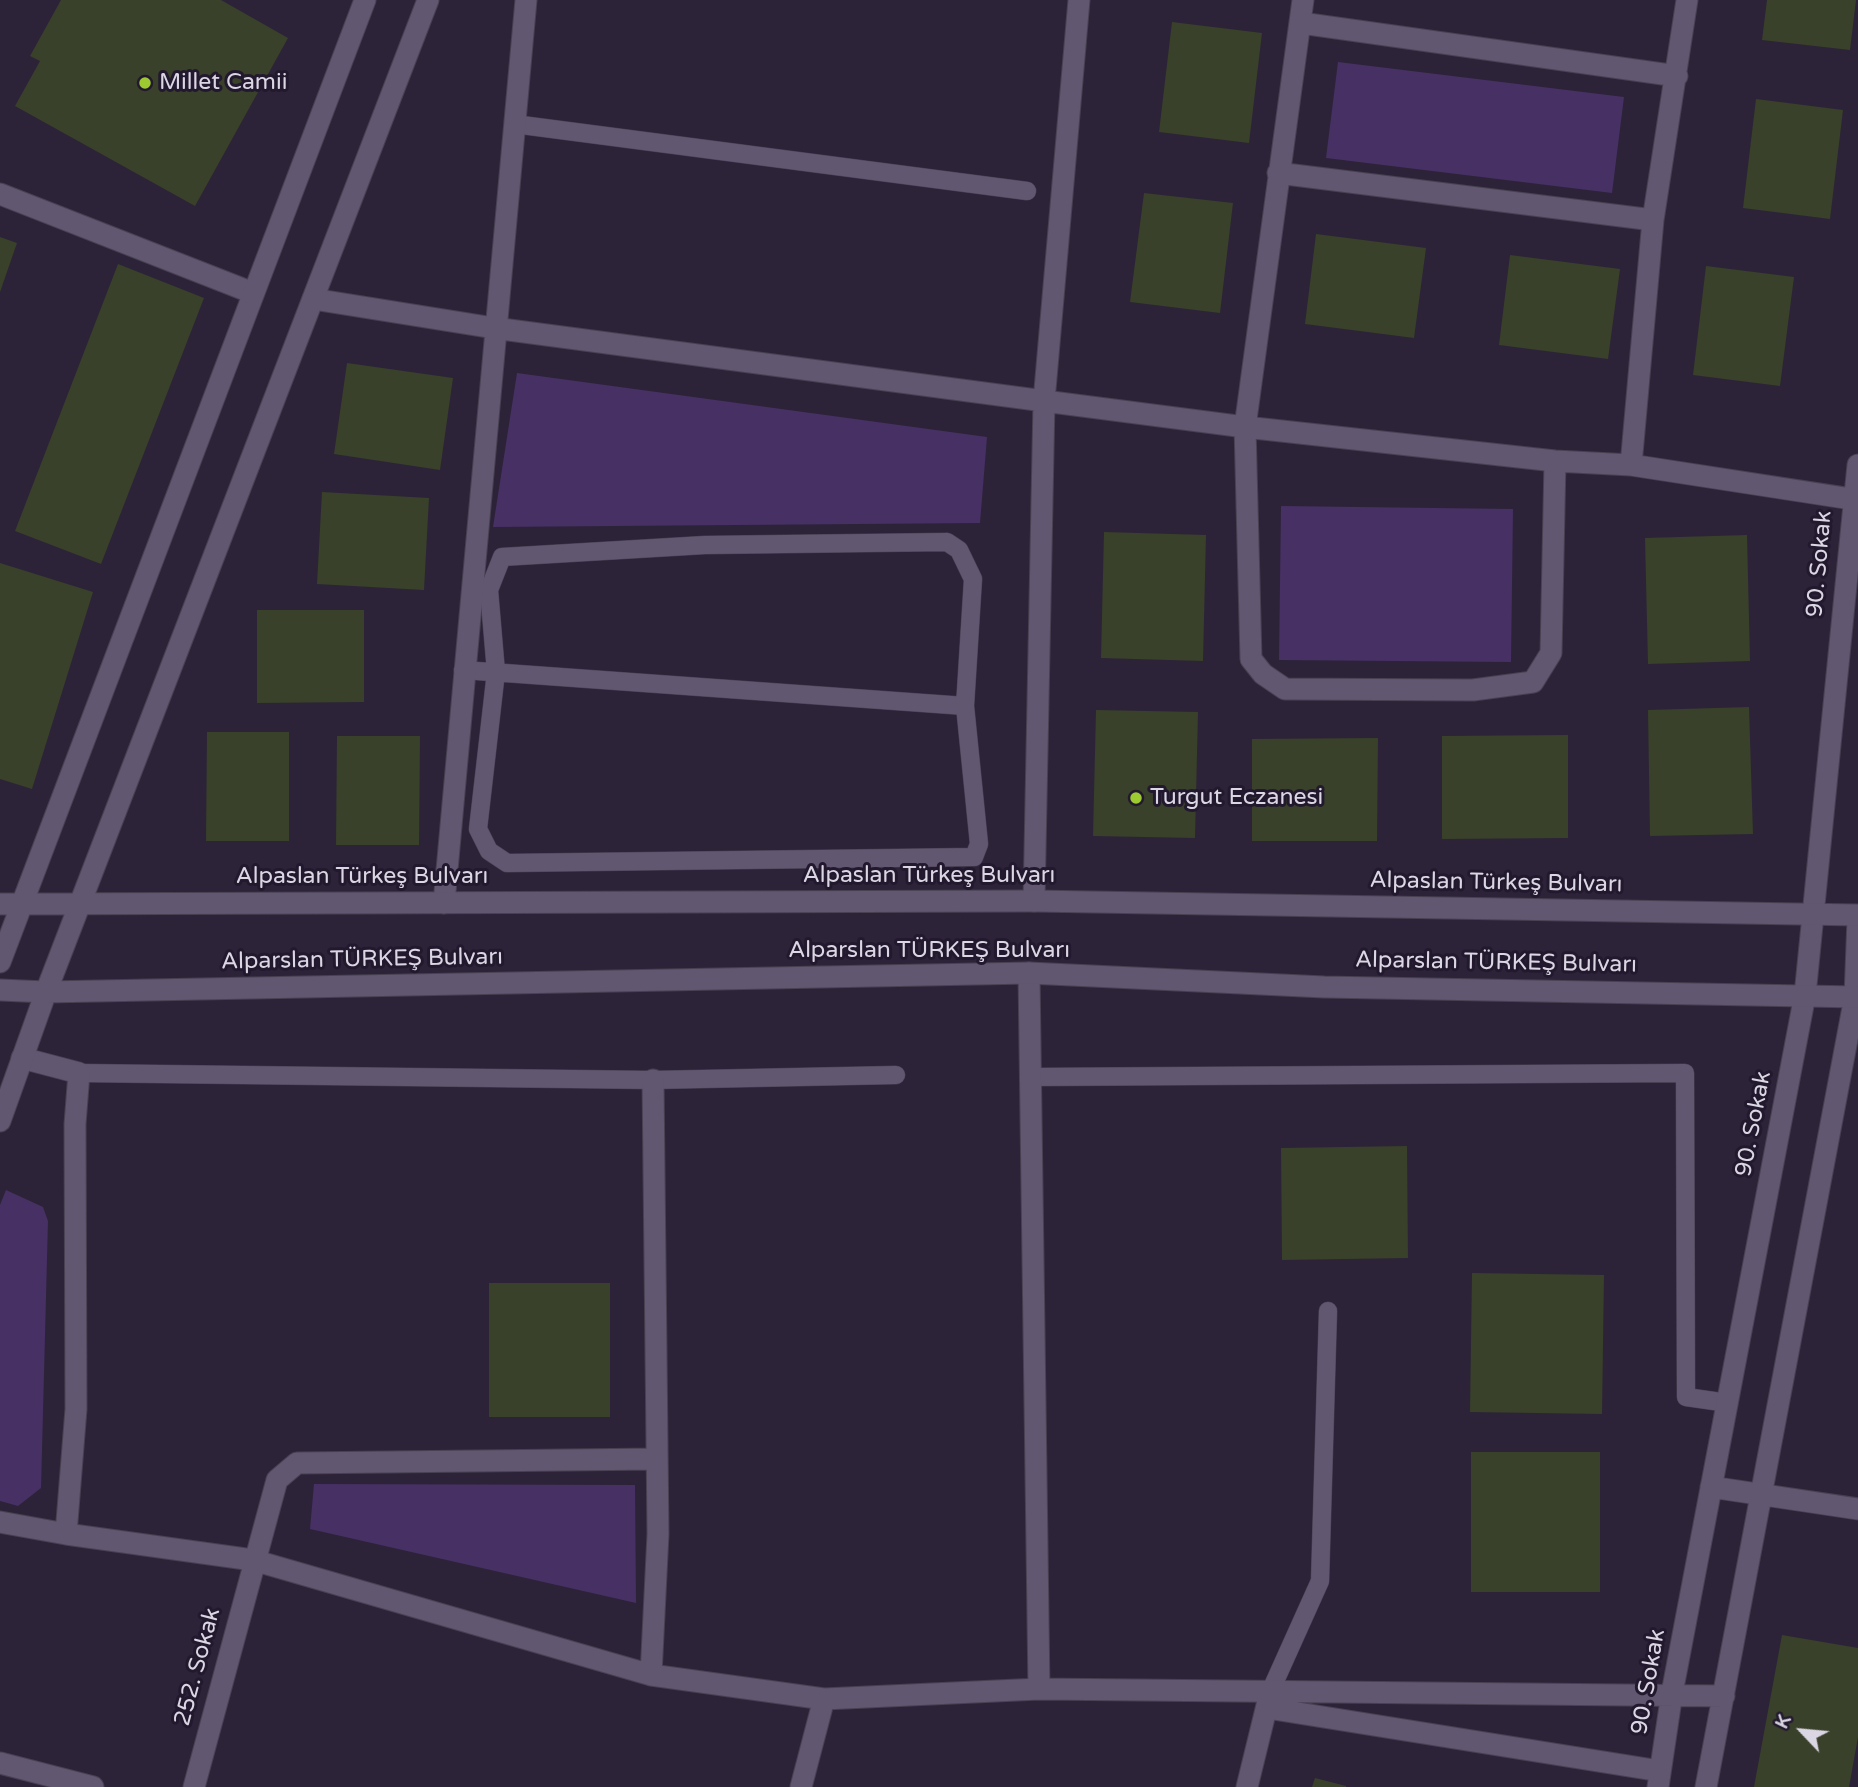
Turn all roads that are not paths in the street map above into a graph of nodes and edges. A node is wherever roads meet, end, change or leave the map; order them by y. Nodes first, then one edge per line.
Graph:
1 (365, 0) edge
2 (428, 0) edge
3 (526, 0) edge
4 (1079, 0) edge
5 (1303, 0) edge
6 (1687, 0) edge
7 (1301, 23) junction
8 (1677, 76) junction
9 (514, 124) junction
10 (1278, 173) junction
11 (1027, 191) dead end
12 (0, 194) edge
13 (1653, 220) junction
14 (253, 293) junction
15 (313, 299) junction
16 (494, 328) junction
17 (1044, 401) junction
18 (1245, 427) junction
19 (1555, 461) junction
20 (1631, 465) junction
21 (1858, 466) edge
22 (1855, 500) edge
23 (463, 670) junction
24 (496, 672) junction
25 (965, 705) junction
26 (1034, 901) junction
27 (444, 903) junction
28 (10, 905) edge
29 (81, 905) junction
30 (1813, 915) junction
31 (1858, 917) edge
32 (0, 962) edge
33 (1029, 974) junction
34 (0, 990) edge
35 (46, 992) junction
36 (1805, 995) junction
37 (1856, 997) edge
38 (1853, 1032) edge
39 (22, 1058) junction
40 (79, 1073) junction
41 (896, 1075) dead end
42 (1031, 1077) junction
43 (653, 1080) junction
44 (0, 1121) edge
45 (1328, 1311) dead end
46 (1728, 1403) junction
47 (656, 1459) junction
48 (1712, 1487) junction
49 (1762, 1495) junction
50 (1858, 1510) edge
51 (0, 1522) edge
52 (66, 1534) junction
53 (254, 1560) junction
54 (651, 1675) junction
55 (1039, 1689) junction
56 (1672, 1693) junction
57 (1724, 1696) junction
58 (824, 1699) junction
59 (1269, 1699) junction
60 (0, 1763) edge
61 (1659, 1779) edge
62 (93, 1787) edge
63 (194, 1787) edge
64 (801, 1787) edge
65 (1247, 1787) edge
66 (1706, 1787) edge

1 - 14 street
2 - 15 street
3 - 9 street
4 - 17 street
5 - 7 street
6 - 8 street
7 - 8 street
7 - 10 street
8 - 13 street
9 - 11 lane
9 - 16 street
10 - 13 street
10 - 18 street
12 - 14 street
13 - 20 street
14 - 28 street
15 - 16 street
15 - 29 street
16 - 17 street
16 - 23 street
17 - 18 street
17 - 26 street
18 - 19 street
18 - 19 street
19 - 20 street
20 - 22 street
21 - 22 street, 90. Sokak
22 - 30 street, 90. Sokak
23 - 24 lane
23 - 27 street
24 - 25 lane
24 - 25 lane
24 - 25 lane
26 - 27 street, Alpaslan Türkeş Bulvarı
26 - 30 street, Alpaslan Türkeş Bulvarı
27 - 29 street, Alpaslan Türkeş Bulvarı
28 - 29 street, Alpaslan Türkeş Bulvarı
28 - 32 street
29 - 35 street
30 - 31 street, Alpaslan Türkeş Bulvarı
30 - 36 street, 90. Sokak
31 - 37 street
33 - 35 street, Alparslan TÜRKEŞ Bulvarı
33 - 36 street, Alparslan TÜRKEŞ Bulvarı
33 - 42 street
34 - 35 street, Alparslan TÜRKEŞ Bulvarı
35 - 39 street
36 - 37 street, Alparslan TÜRKEŞ Bulvarı
36 - 46 street, 90. Sokak
37 - 38 street
38 - 49 street
39 - 40 street
39 - 44 street
40 - 43 lane
40 - 52 street
41 - 43 lane
42 - 46 lane
42 - 55 street
43 - 47 street
45 - 59 lane
46 - 48 street, 90. Sokak
47 - 53 street, 252. Sokak
47 - 54 street
48 - 49 street
48 - 56 street, 90. Sokak
49 - 50 street
49 - 57 street
51 - 52 street
52 - 53 street
53 - 54 street
53 - 63 street, 252. Sokak
54 - 58 street
55 - 58 street
55 - 59 street
56 - 57 street
56 - 59 street
56 - 61 street, 90. Sokak
57 - 66 street
58 - 64 street
59 - 61 street
59 - 65 street
60 - 62 street

